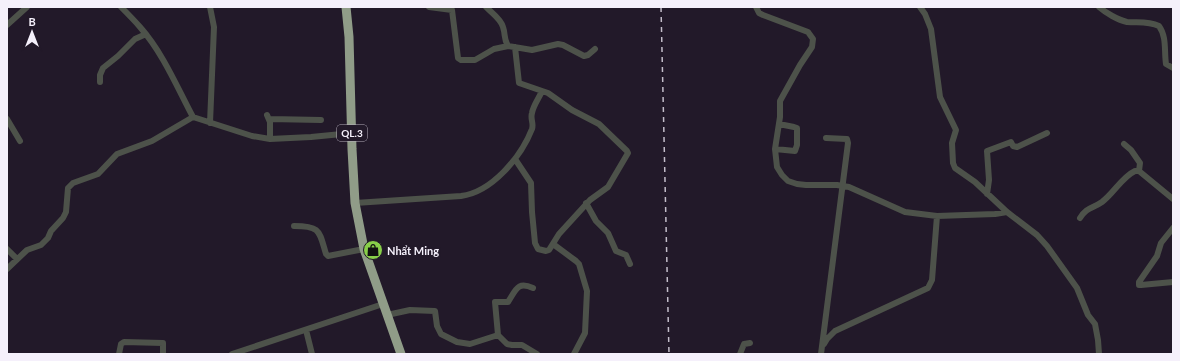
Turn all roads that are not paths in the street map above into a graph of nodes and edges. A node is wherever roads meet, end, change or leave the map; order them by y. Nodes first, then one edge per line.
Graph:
1 (27, 7) edge
2 (121, 7) edge
3 (210, 7) edge
4 (346, 7) edge
5 (429, 7) edge
6 (486, 7) edge
7 (756, 7) edge
8 (920, 7) edge
9 (1099, 7) edge
10 (453, 8) edge
11 (7, 25) edge
12 (146, 34) junction
13 (512, 46) junction
14 (595, 49) dead end
15 (1173, 68) edge
16 (100, 82) dead end
17 (542, 91) junction
18 (193, 117) junction
19 (7, 119) edge
20 (321, 120) dead end
21 (210, 123) junction
22 (779, 124) junction
23 (352, 133) junction
24 (1047, 133) dead end
25 (826, 138) dead end
26 (270, 139) junction
27 (20, 141) dead end
28 (1124, 144) dead end
29 (775, 149) junction
30 (515, 159) junction
31 (1139, 171) junction
32 (843, 185) junction
33 (987, 194) junction
34 (1173, 199) edge
35 (355, 203) junction
36 (586, 204) junction
37 (1007, 212) junction
38 (937, 216) junction
39 (1080, 218) dead end
40 (294, 226) dead end
41 (1173, 228) edge
42 (553, 244) junction
43 (7, 249) edge
44 (364, 249) junction
45 (17, 259) junction
46 (630, 264) dead end
47 (7, 269) edge
48 (1173, 282) edge
49 (533, 288) dead end
50 (383, 304) junction
51 (387, 315) junction
52 (306, 330) junction
53 (498, 335) junction
54 (750, 342) dead end
55 (822, 351) edge
56 (119, 354) edge
57 (163, 354) edge
58 (232, 354) edge
59 (312, 354) edge
60 (401, 354) edge
61 (537, 354) edge
62 (574, 354) edge
63 (740, 354) edge
64 (1099, 354) edge

1 - 11 street
2 - 12 street
3 - 21 street
4 - 23 highway, QL.3
5 - 10 street
6 - 13 street
7 - 22 street
8 - 33 street
9 - 15 street
10 - 13 street
12 - 16 street
12 - 18 street
13 - 14 street
13 - 17 street
17 - 30 street
17 - 36 street
18 - 21 street
18 - 45 street
19 - 27 street
20 - 26 street
21 - 26 street
22 - 29 street
22 - 29 street
23 - 26 street
23 - 35 highway, QL.3
24 - 33 street
25 - 32 street
28 - 31 street
29 - 32 street
30 - 35 street
30 - 42 street
31 - 34 street
31 - 39 street
32 - 38 street
32 - 55 street
33 - 37 street
35 - 44 highway, QL.3
36 - 42 street
36 - 46 street
37 - 38 street
37 - 64 street
38 - 55 street
40 - 44 street
41 - 48 street
42 - 62 street
43 - 45 street
44 - 50 highway, QL.3
45 - 47 street
49 - 53 street
50 - 51 highway, QL.3
50 - 52 street
51 - 53 street
51 - 60 highway, QL.3
52 - 58 street
52 - 59 street
53 - 61 street
54 - 63 street
56 - 57 street

